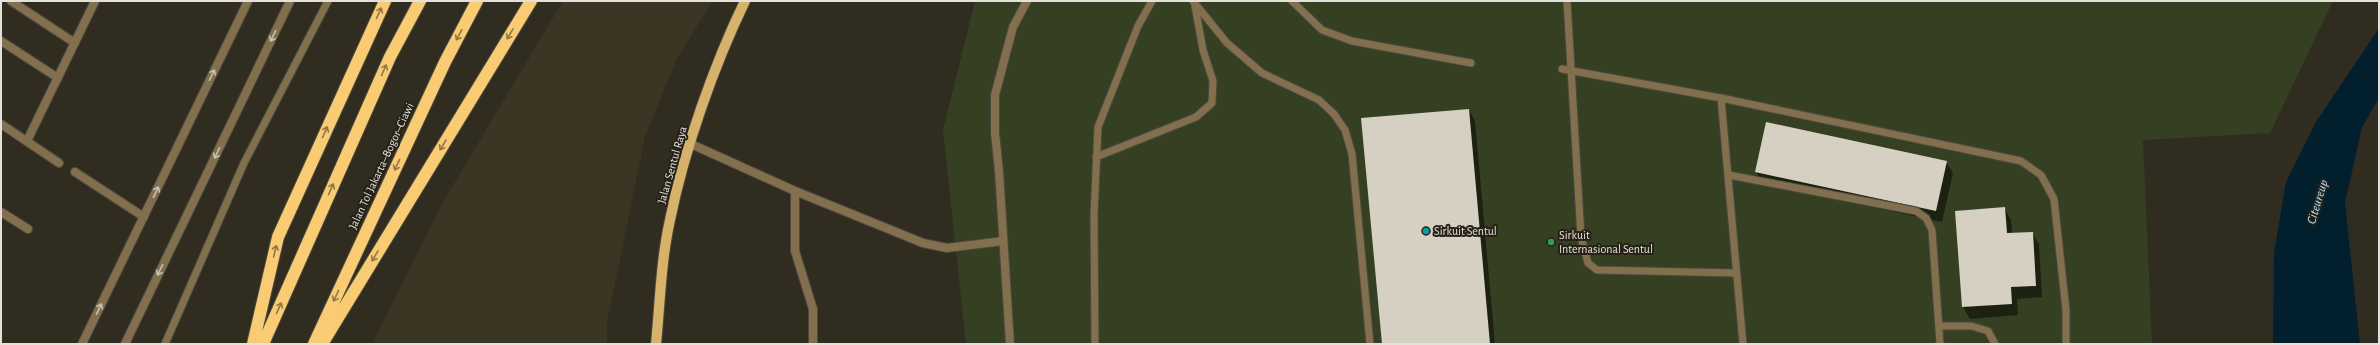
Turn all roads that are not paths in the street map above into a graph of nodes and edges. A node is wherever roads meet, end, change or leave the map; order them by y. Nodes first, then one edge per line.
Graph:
1 (11, 1) edge
2 (95, 1) edge
3 (248, 1) edge
4 (290, 1) edge
5 (328, 1) edge
6 (385, 1) edge
7 (420, 1) edge
8 (478, 1) edge
9 (531, 1) edge
10 (745, 1) edge
11 (1027, 1) edge
12 (1152, 1) edge
13 (1292, 1) edge
14 (1567, 1) edge
15 (1194, 3) edge
16 (1, 41) edge
17 (75, 43) junction
18 (1471, 63) dead end
19 (1562, 69) dead end
20 (1573, 71) junction
21 (58, 78) junction
22 (1721, 98) junction
23 (1, 124) edge
24 (27, 141) junction
25 (691, 144) junction
26 (1096, 157) junction
27 (59, 163) dead end
28 (75, 172) dead end
29 (1729, 175) junction
30 (795, 191) junction
31 (1, 212) edge
32 (144, 217) junction
33 (28, 229) dead end
34 (1003, 241) junction
35 (1736, 273) junction
36 (1939, 326) junction
37 (82, 344) edge
38 (125, 344) edge
39 (165, 344) edge
40 (254, 344) edge
41 (263, 344) edge
42 (314, 344) edge
43 (322, 344) edge
44 (656, 344) edge
45 (813, 344) edge
46 (1010, 344) edge
47 (1095, 344) edge
48 (1370, 344) edge
49 (1743, 344) edge
50 (1940, 344) edge
51 (1995, 344) edge
52 (2066, 344) edge

1 - 17 street
2 - 17 street
32 -> 3 street
4 -> 38 street
5 - 39 lane
40 -> 6 highway
41 -> 7 highway
8 -> 42 highway, Jalan Tol Jakarta–Bogor–Ciawi
9 -> 43 highway
10 - 25 main road, Jalan Sentul Raya
11 - 34 street
12 - 26 lane
13 - 18 lane
14 - 20 lane
15 - 26 lane
15 - 48 lane
16 - 21 street
17 - 21 street
19 - 20 lane
20 - 22 lane
20 - 35 lane
21 - 24 street
22 - 29 lane
22 - 52 lane
23 - 24 street
24 - 27 street
25 - 30 street
25 - 44 main road, Jalan Sentul Raya
26 - 47 lane
28 - 32 street
29 - 35 lane
29 - 36 lane
30 - 34 street
30 - 45 street
31 - 33 street
37 -> 32 street
34 - 46 street
35 - 49 lane
36 - 50 lane
36 - 51 lane

